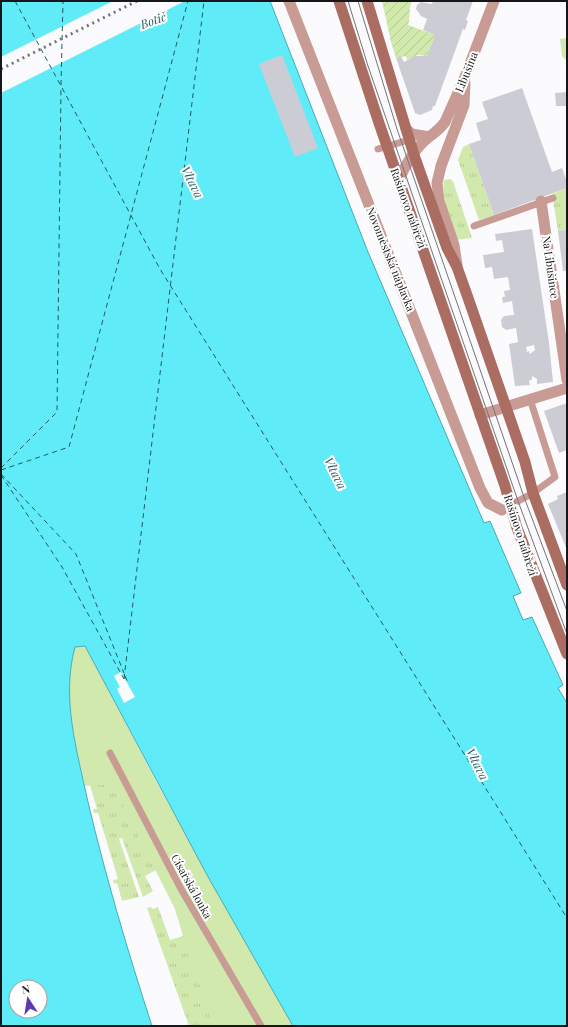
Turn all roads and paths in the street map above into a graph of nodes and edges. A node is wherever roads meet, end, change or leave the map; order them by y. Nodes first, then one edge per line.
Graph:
1 (289, 1) edge
2 (339, 1) edge
3 (367, 1) edge
4 (494, 1) edge
5 (465, 77) junction
6 (408, 134) junction
7 (425, 137) junction
8 (382, 148) junction
9 (414, 154) junction
10 (399, 180) junction
11 (553, 198) dead end
12 (541, 201) junction
13 (474, 226) dead end
14 (457, 267) junction
15 (567, 380) edge
16 (567, 388) edge
17 (530, 399) junction
18 (505, 406) junction
19 (480, 415) junction
20 (529, 495) junction
21 (506, 508) junction
22 (567, 585) edge
23 (567, 654) edge
24 (110, 753) dead end
25 (260, 1026) edge

1 - 21 street, Novoměstská náplavka
2 - 8 main road, Rašínovo nábřeží
3 - 6 main road, Rašínovo nábřeží
4 - 5 street, Libušina
5 - 7 street, Libušina
5 - 14 street, Rašínovo nábřeží
6 - 7 street
6 - 8 lane
6 - 9 main road, Rašínovo nábřeží
7 - 9 street, Libušina
8 - 10 main road, Rašínovo nábřeží
9 - 10 street, Libušina
9 - 14 main road, Rašínovo nábřeží
10 - 19 main road, Rašínovo nábřeží
11 - 12 lane
12 - 13 lane
12 - 15 street, Na Libušince
14 - 18 main road, Rašínovo nábřeží
16 - 17 street
17 - 18 street
17 - 20 lane
18 - 19 street
18 - 20 main road, Rašínovo nábřeží
19 - 21 main road, Rašínovo nábřeží
20 - 21 lane
20 - 22 main road, Rašínovo nábřeží
21 - 23 main road, Rašínovo nábřeží
24 - 25 lane, Císařská louka

